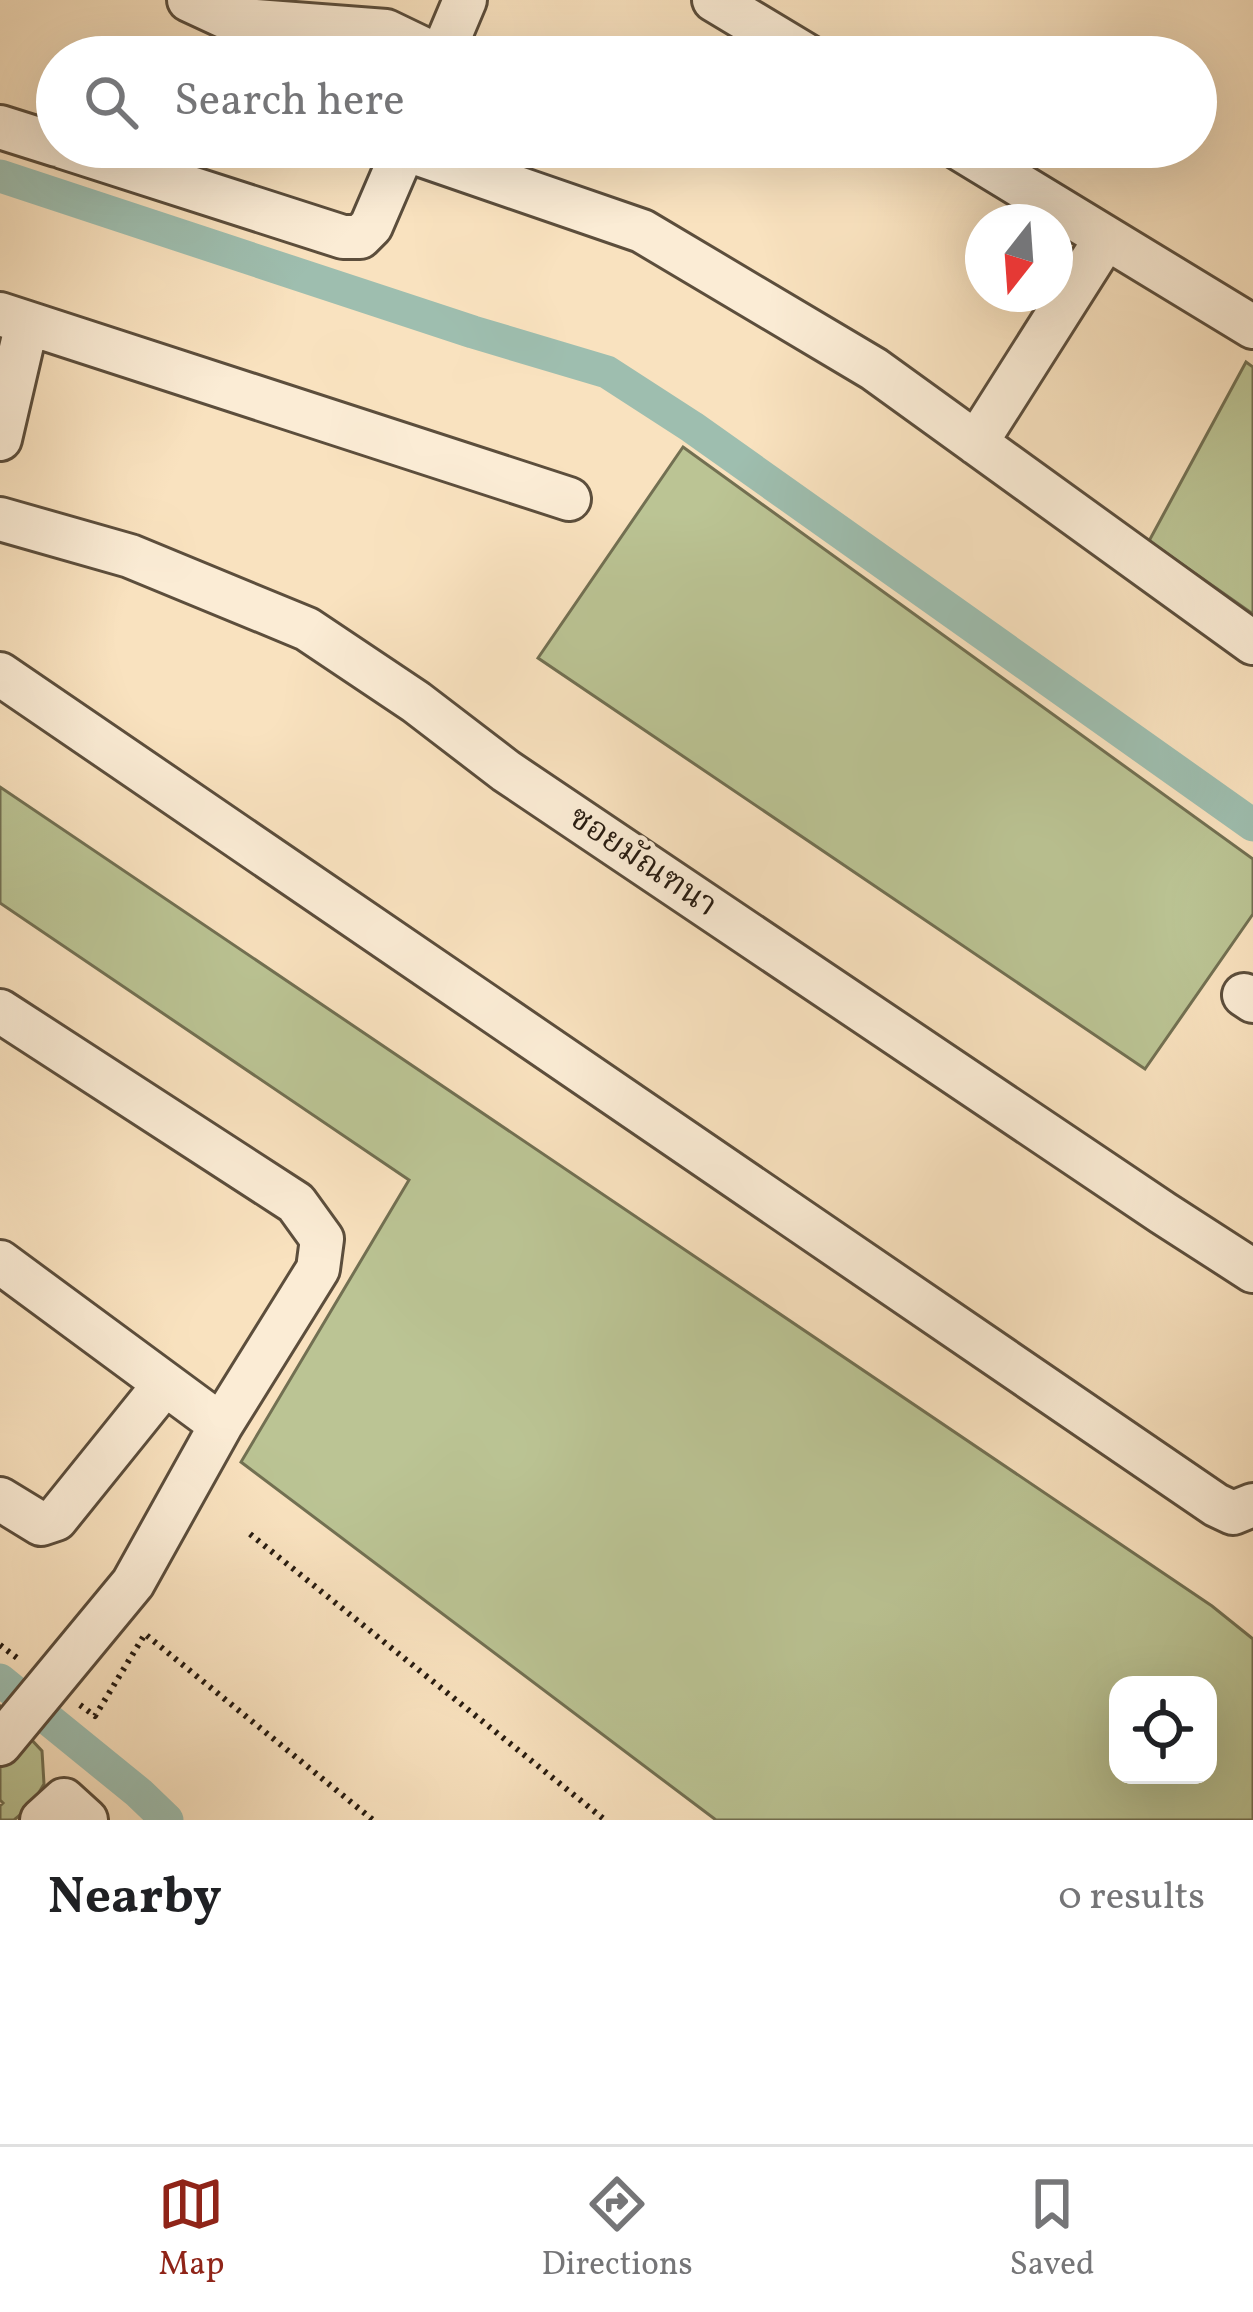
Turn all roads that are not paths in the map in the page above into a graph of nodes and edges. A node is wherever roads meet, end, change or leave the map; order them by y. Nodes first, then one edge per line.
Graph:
1 (189, 0) edge
2 (465, 0) edge
3 (714, 0) edge
4 (397, 36) edge
5 (450, 36) edge
6 (774, 36) edge
7 (0, 127) edge
8 (36, 138) edge
9 (129, 168) edge
10 (396, 168) edge
11 (462, 168) edge
12 (991, 168) edge
13 (1106, 238) junction
14 (13, 318) edge
15 (1253, 327) edge
16 (0, 439) edge
17 (976, 443) junction
18 (569, 499) dead end
19 (0, 519) edge
20 (1253, 643) edge
21 (0, 674) edge
22 (0, 1012) edge
23 (0, 1262) edge
24 (1253, 1271) edge
25 (164, 1385) junction
26 (221, 1425) junction
27 (0, 1499) edge
28 (1253, 1504) edge
29 (0, 1744) edge
30 (42, 1820) edge
31 (86, 1820) edge

1 - 4 street
2 - 5 street
3 - 6 street
7 - 8 street
9 - 10 street
11 - 17 street
12 - 13 street
13 - 15 street
13 - 17 street
14 - 16 street
14 - 18 street
17 - 20 street
19 - 24 street, ซอยมัณฑนา
21 - 28 street
22 - 26 street
23 - 25 street
25 - 26 street
25 - 27 street
26 - 29 street
30 - 31 street

